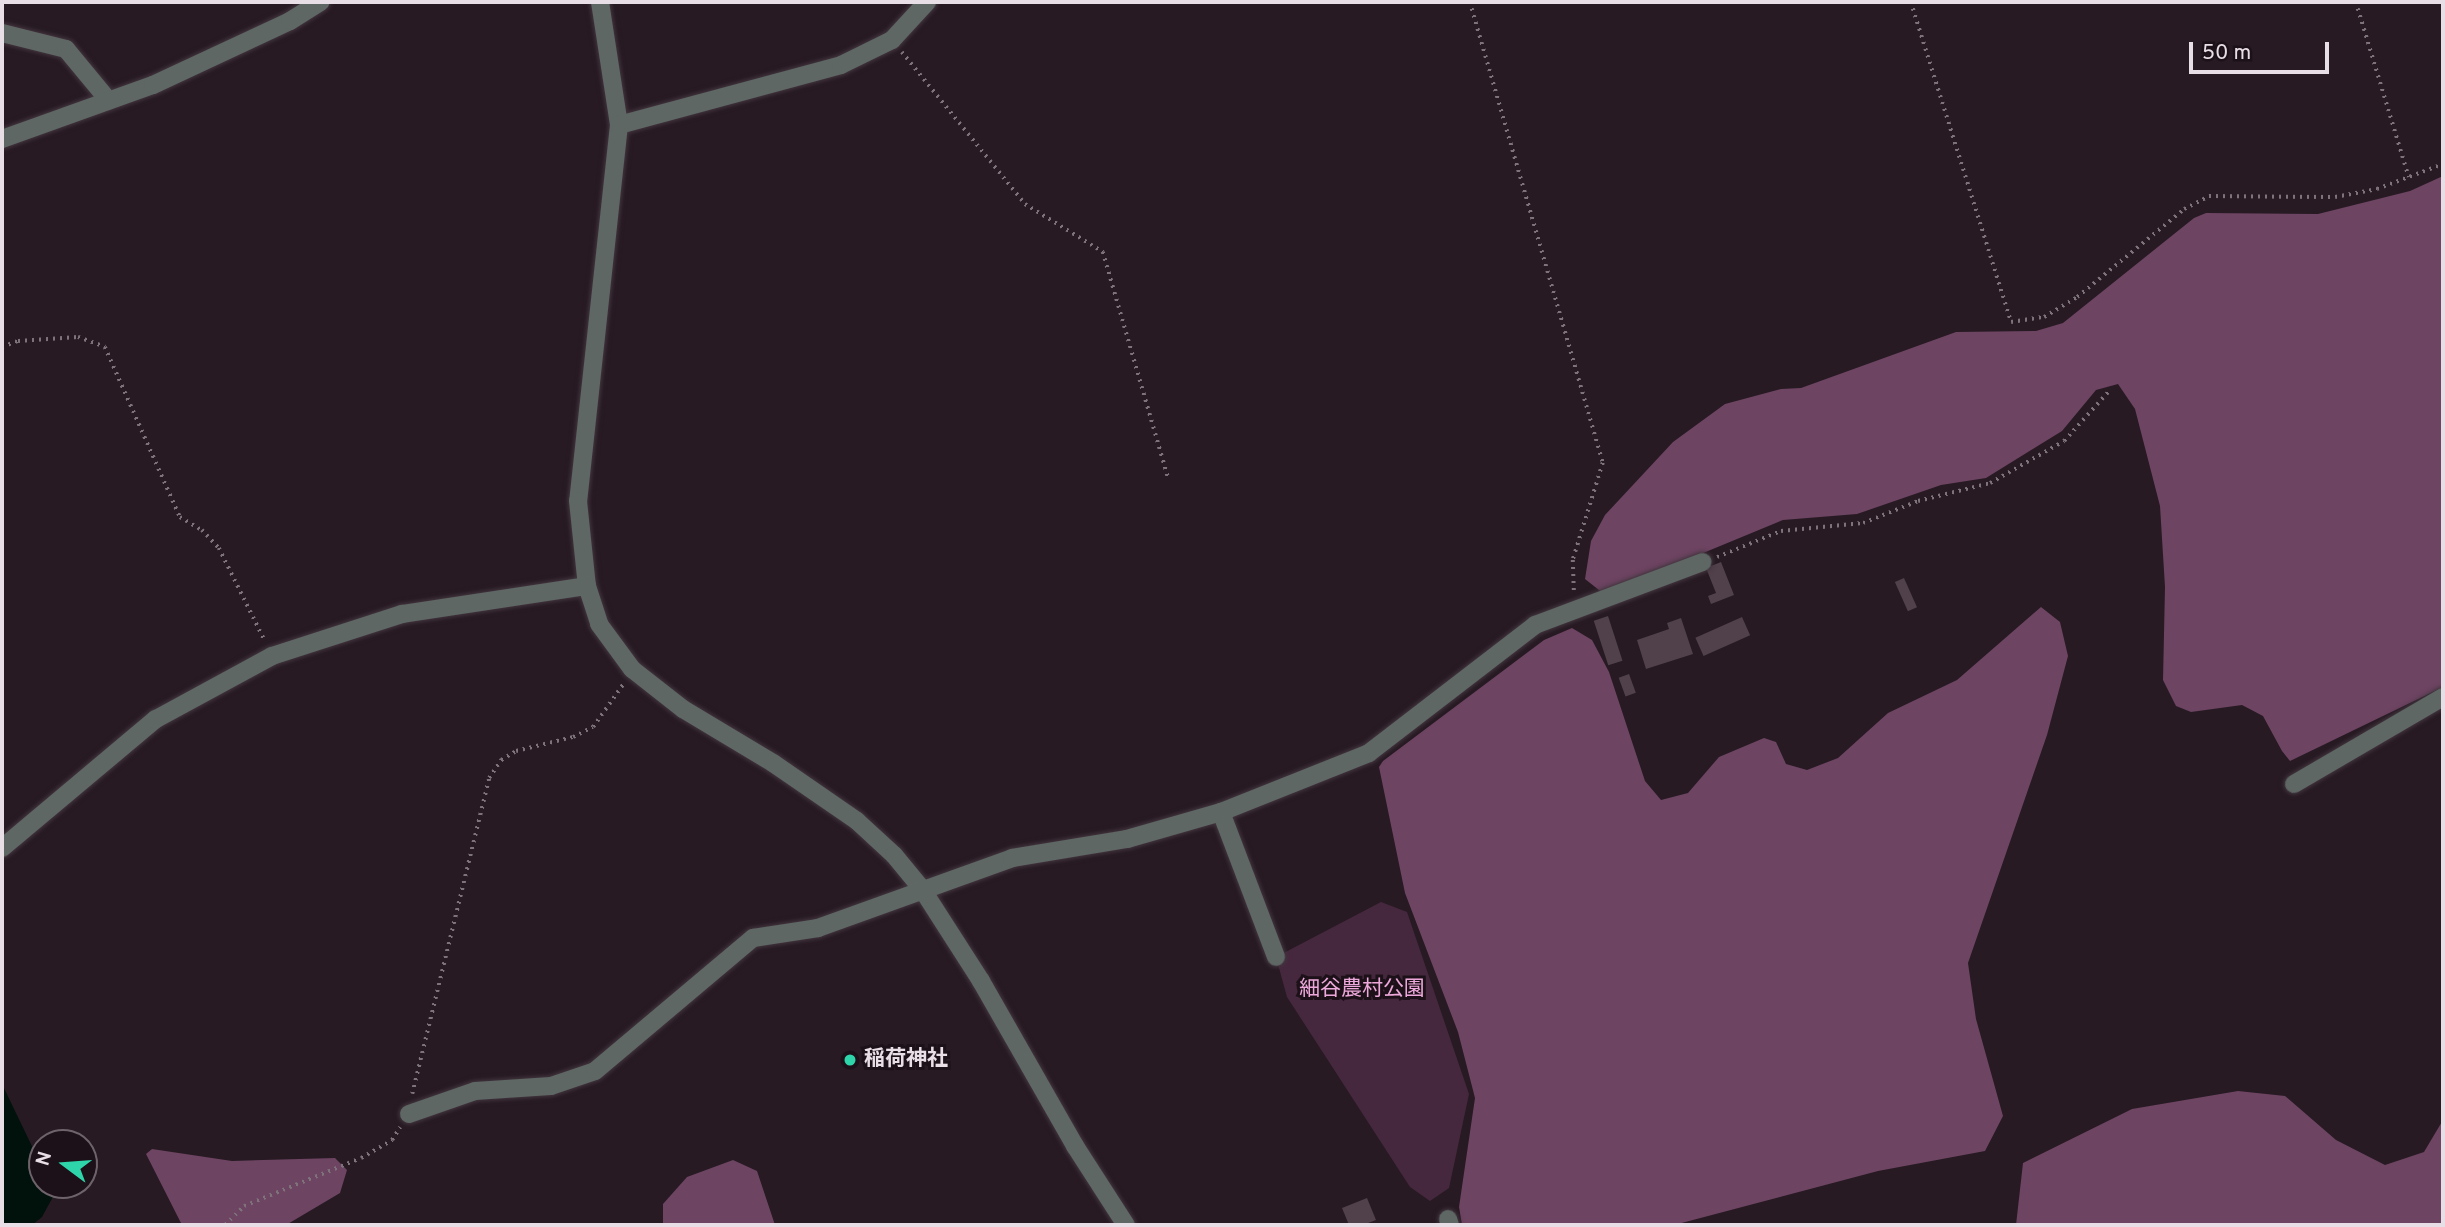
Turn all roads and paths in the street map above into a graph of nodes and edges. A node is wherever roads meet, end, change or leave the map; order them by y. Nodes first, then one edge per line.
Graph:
1 (320, 2) edge
2 (600, 2) edge
3 (927, 2) edge
4 (1470, 2) edge
5 (1911, 2) edge
6 (2356, 2) edge
7 (2, 33) edge
8 (891, 40) junction
9 (109, 101) junction
10 (619, 125) junction
11 (2, 139) edge
12 (2443, 164) edge
13 (2409, 177) junction
14 (2, 348) edge
15 (2110, 390) dead end
16 (1168, 477) dead end
17 (1703, 562) joint
18 (587, 586) junction
19 (1574, 613) junction
20 (272, 656) junction
21 (632, 669) junction
22 (2443, 697) edge
23 (2294, 784) dead end
24 (1222, 812) junction
25 (2, 848) edge
26 (922, 889) junction
27 (1276, 957) dead end
28 (409, 1114) junction
29 (225, 1225) edge
30 (1126, 1225) edge

1 - 9 street
2 - 10 street
3 - 8 street
4 - 19 path
5 - 13 path
6 - 13 path
7 - 9 street
8 - 10 street
8 - 16 path
9 - 11 street
10 - 18 street
12 - 13 path
14 - 20 path
15 - 17 path
17 - 19 street
18 - 20 street
18 - 21 street
19 - 24 street
20 - 25 street
21 - 26 street
21 - 28 path
22 - 23 street
24 - 26 street
24 - 27 street
26 - 28 street
26 - 30 street
28 - 29 path

